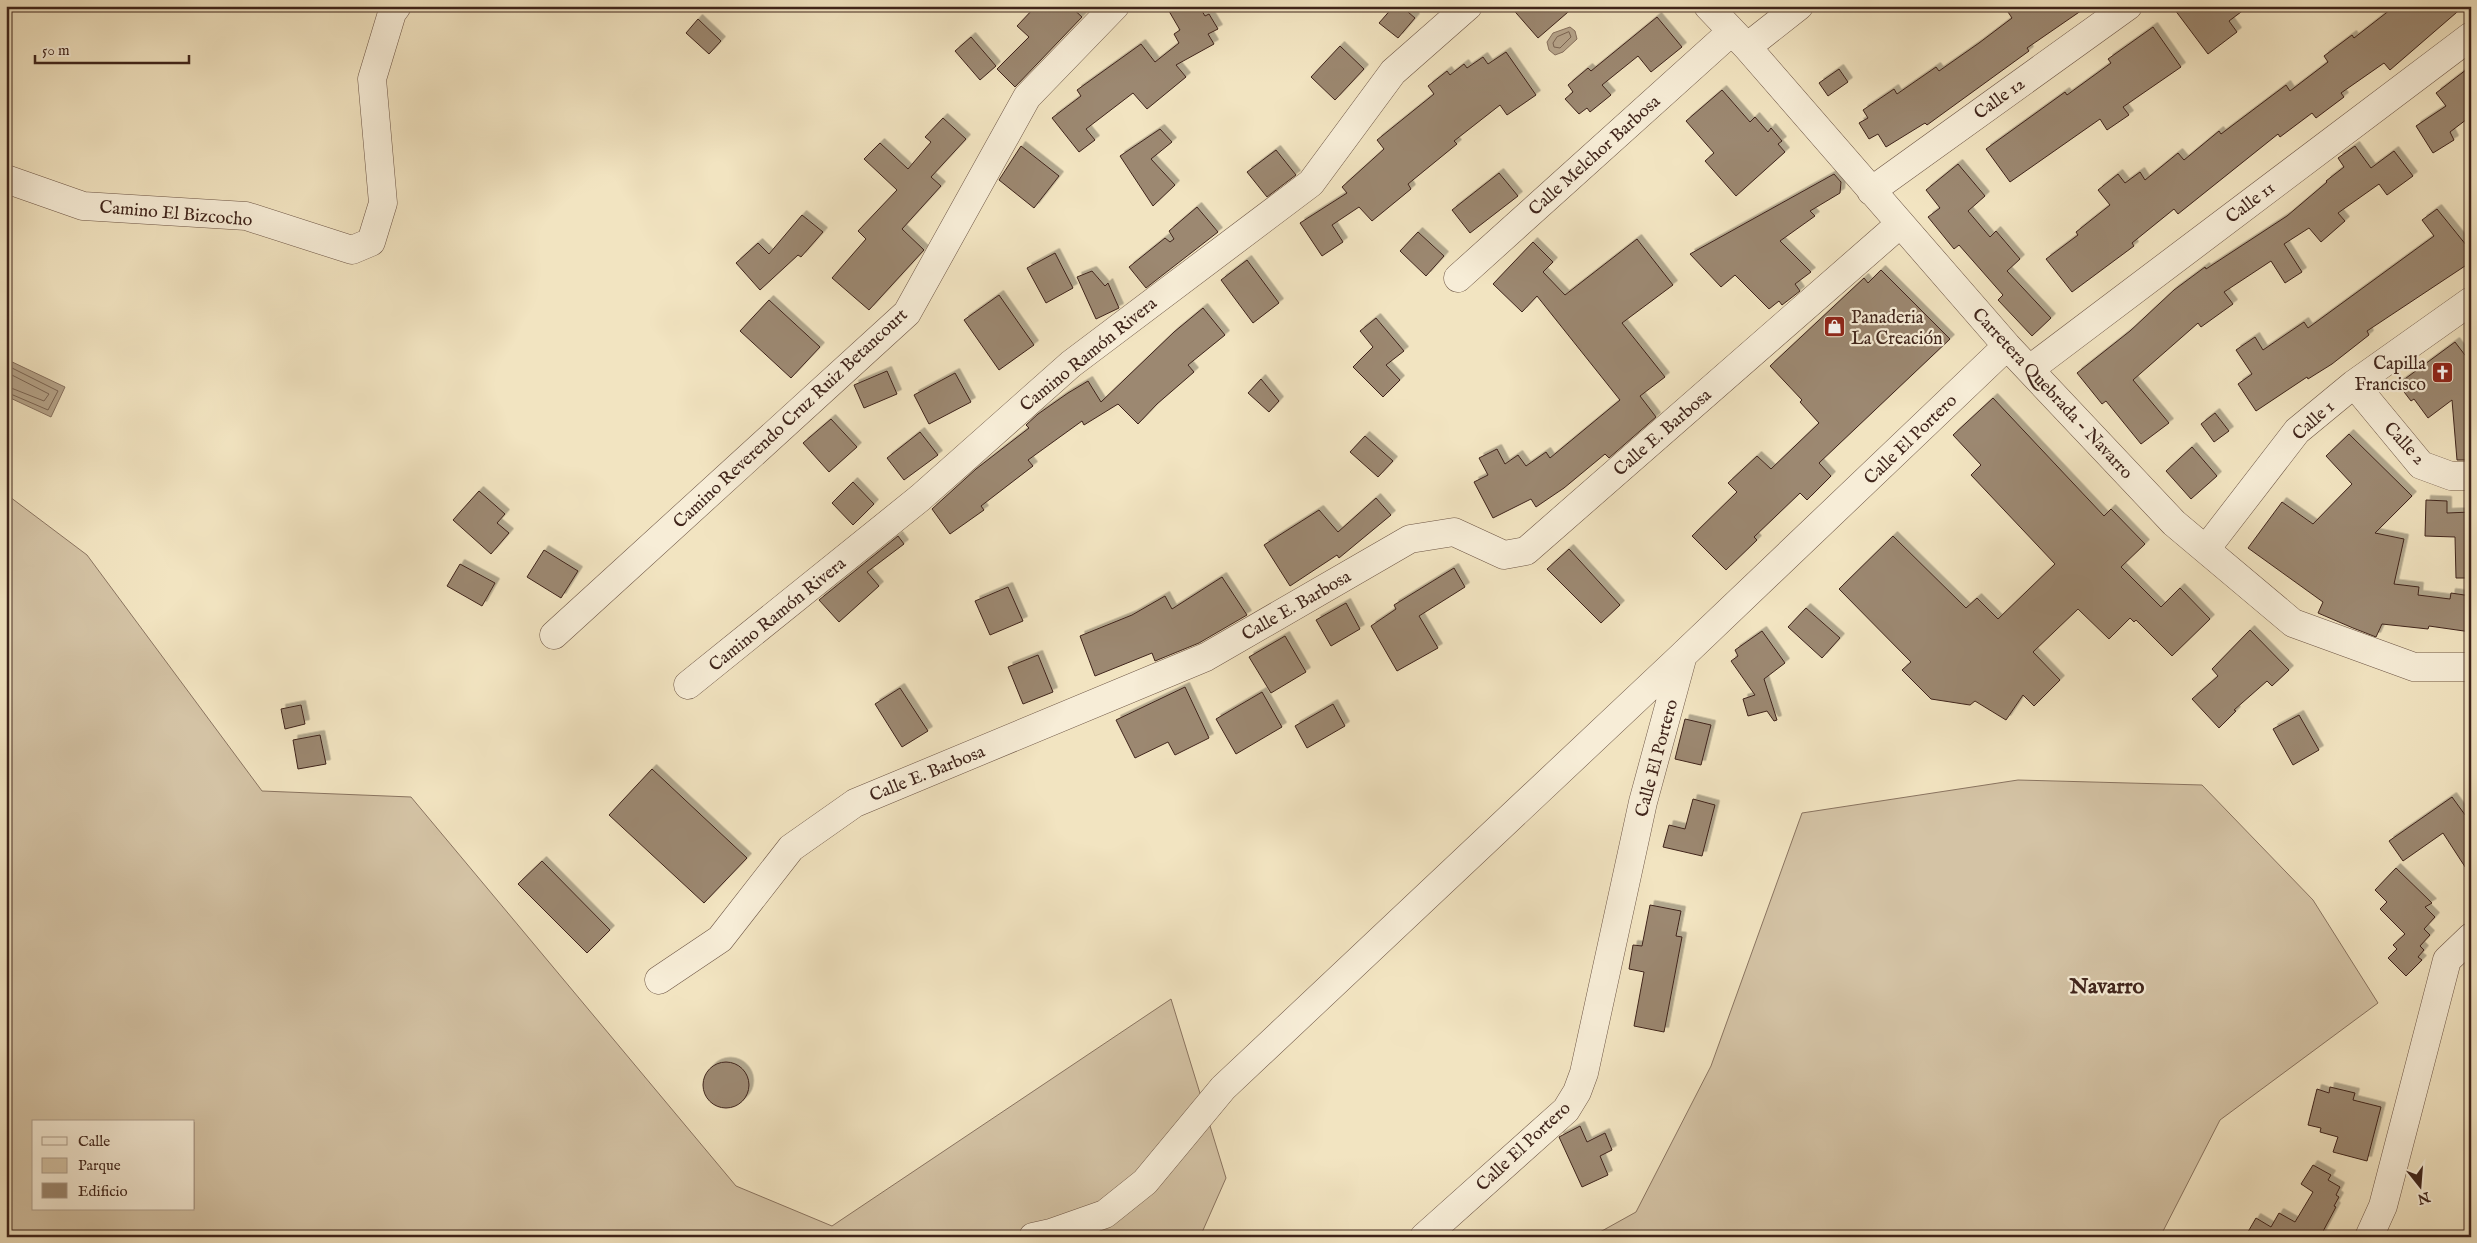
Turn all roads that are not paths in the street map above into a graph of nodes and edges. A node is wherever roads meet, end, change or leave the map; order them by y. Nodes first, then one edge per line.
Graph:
1 (397, 6) edge
2 (1114, 6) edge
3 (1468, 6) edge
4 (1708, 6) edge
5 (1799, 6) edge
6 (2128, 6) edge
7 (2471, 36) edge
8 (1739, 40) junction
9 (6, 179) edge
10 (1872, 191) junction
11 (1900, 224) junction
12 (1458, 278) dead end
13 (2471, 301) edge
14 (2007, 346) junction
15 (2030, 369) junction
16 (2354, 384) junction
17 (2471, 476) edge
18 (2206, 549) junction
19 (554, 635) dead end
20 (1683, 655) junction
21 (2471, 667) edge
22 (688, 685) dead end
23 (2471, 937) edge
24 (659, 980) dead end
25 (1033, 1237) edge
26 (1424, 1237) edge
27 (2369, 1237) edge

1 - 9 street, Camino El Bizcocho
2 - 19 street, Camino Reverendo Cruz Ruiz Betancourt
3 - 22 street, Camino Ramón Rivera
4 - 8 street, Carretera Quebrada - Navarro
5 - 8 street, Calle Melchor Barbosa
6 - 10 street, Calle 12
7 - 15 street, Calle 11
8 - 10 street, Carretera Quebrada - Navarro
8 - 12 street, Calle Melchor Barbosa
10 - 11 street, Carretera Quebrada - Navarro
11 - 14 street, Carretera Quebrada - Navarro
11 - 24 street, Calle E. Barbosa
13 - 16 street, Calle 1
14 - 15 street, Carretera Quebrada - Navarro
14 - 20 street, Calle El Portero
15 - 18 street, Carretera Quebrada - Navarro
16 - 17 street, Calle 2
16 - 18 street, Calle 1
18 - 21 street, Carretera Quebrada - Navarro
20 - 25 street
20 - 26 street, Calle El Portero
23 - 27 street

